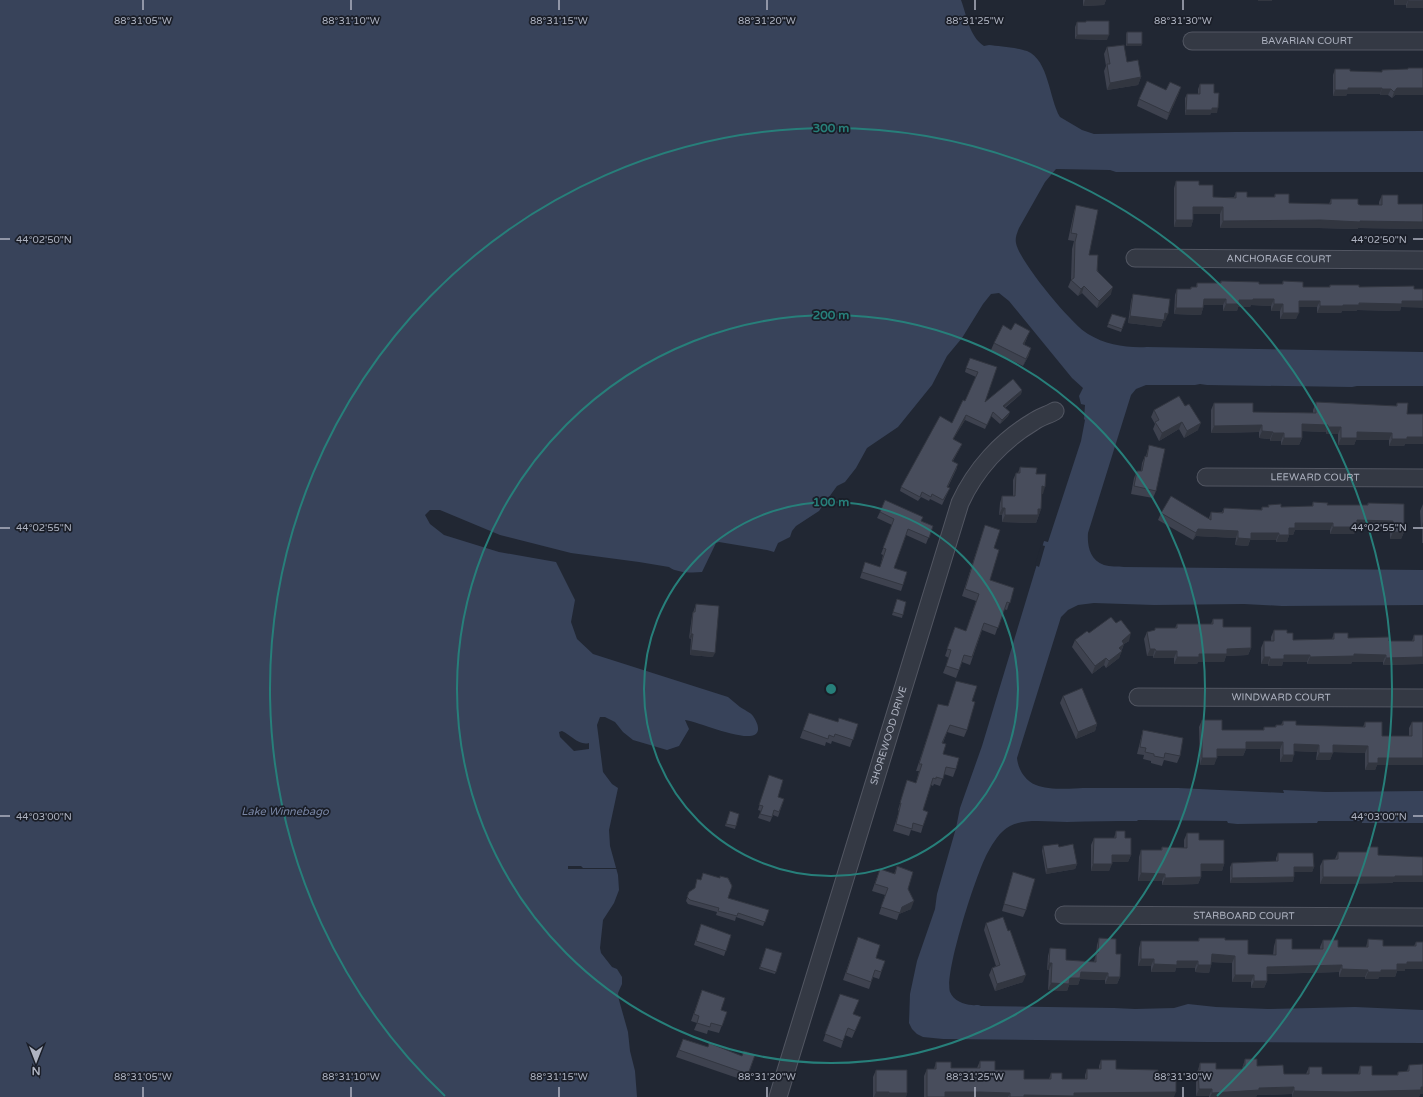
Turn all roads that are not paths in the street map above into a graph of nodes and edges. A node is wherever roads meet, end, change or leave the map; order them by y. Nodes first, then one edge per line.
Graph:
1 (1192, 41) dead end
2 (1423, 41) edge
3 (1136, 258) dead end
4 (1423, 260) edge
5 (1055, 411) dead end
6 (1206, 477) dead end
7 (1423, 478) edge
8 (1138, 697) dead end
9 (1423, 698) edge
10 (1064, 915) dead end
11 (1423, 917) edge
12 (778, 1097) edge

1 - 2 street, BAVARIAN COURT
3 - 4 street, ANCHORAGE COURT
5 - 12 street, SHOREWOOD DRIVE
6 - 7 street, LEEWARD COURT
8 - 9 street, WINDWARD COURT
10 - 11 street, STARBOARD COURT

